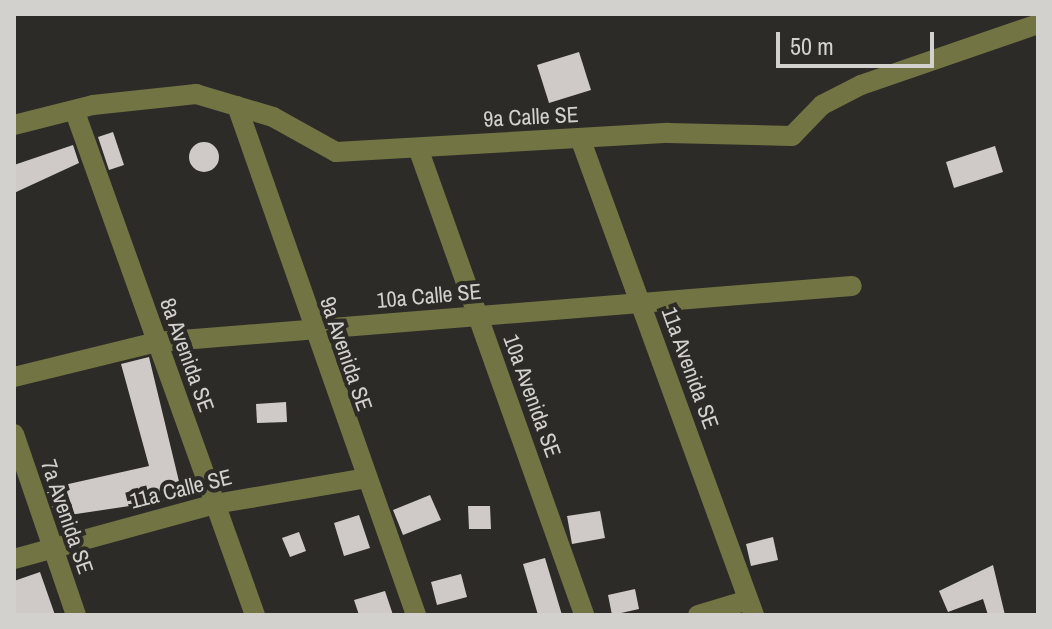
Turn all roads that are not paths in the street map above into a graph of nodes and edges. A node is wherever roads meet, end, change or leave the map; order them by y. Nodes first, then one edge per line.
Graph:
1 (1038, 24) edge
2 (237, 106) junction
3 (75, 112) junction
4 (14, 125) edge
5 (580, 138) junction
6 (418, 148) junction
7 (852, 286) dead end
8 (640, 303) junction
9 (478, 316) junction
10 (312, 330) junction
11 (157, 342) junction
12 (14, 377) edge
13 (14, 434) edge
14 (362, 479) junction
15 (215, 504) junction
16 (50, 548) junction
17 (14, 559) edge
18 (751, 608) edge
19 (76, 615) edge
20 (255, 615) edge
21 (416, 615) edge
22 (584, 615) edge
23 (698, 615) edge

1 - 5 street, 9a Calle SE
2 - 3 street, 9a Calle SE
2 - 6 street, 9a Calle SE
2 - 10 street, 9a Avenida SE
3 - 4 street, 9a Calle SE
3 - 11 street, 8a Avenida SE
5 - 6 street, 9a Calle SE
5 - 8 street, 11a Avenida SE
6 - 9 street, 10a Avenida SE
7 - 8 street, 10a Calle SE
8 - 9 street, 10a Calle SE
8 - 18 street, 11a Avenida SE
9 - 10 street, 10a Calle SE
9 - 22 street, 10a Avenida SE
10 - 11 street, 10a Calle SE
10 - 14 street, 9a Avenida SE
11 - 12 street, 10a Calle SE
11 - 15 street, 8a Avenida SE
13 - 16 street, 7a Avenida SE
14 - 15 street, 11a Calle SE
14 - 21 street, 9a Avenida SE
15 - 16 street, 11a Calle SE
15 - 20 street, 8a Avenida SE
16 - 17 street, 11a Calle SE
16 - 19 street, 7a Avenida SE
18 - 23 street

